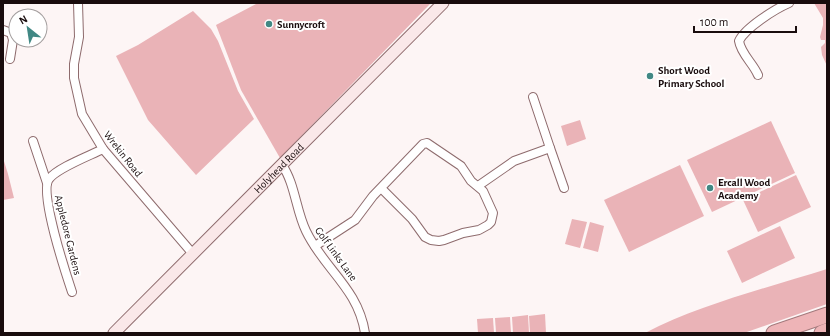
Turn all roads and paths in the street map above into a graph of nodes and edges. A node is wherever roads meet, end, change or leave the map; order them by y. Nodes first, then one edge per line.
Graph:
1 (78, 3) edge
2 (443, 3) edge
3 (789, 3) edge
4 (3, 30) edge
5 (10, 59) dead end
6 (758, 75) dead end
7 (533, 97) dead end
8 (33, 141) dead end
9 (550, 148) junction
10 (103, 150) junction
11 (282, 165) junction
12 (47, 182) junction
13 (478, 186) junction
14 (381, 188) junction
15 (564, 188) dead end
16 (315, 246) junction
17 (193, 254) junction
18 (72, 292) dead end
19 (827, 315) edge
20 (827, 331) edge
21 (114, 333) edge
22 (365, 333) edge
23 (774, 333) edge
24 (822, 333) edge

1 - 10 street, Wrekin Road
2 - 11 main road, Holyhead Road
3 - 6 street
4 - 5 street
7 - 9 street
8 - 12 street, Appledore Gardens
9 - 13 street
9 - 15 street
10 - 12 street, Appledore Gardens
10 - 17 street, Wrekin Road
11 - 16 street, Golf Links Lane
11 - 17 main road, Holyhead Road
12 - 18 street, Appledore Gardens
13 - 14 street
13 - 14 street
14 - 16 street
16 - 22 street, Golf Links Lane
17 - 21 main road, Holyhead Road
19 - 23 highway
20 - 24 highway

